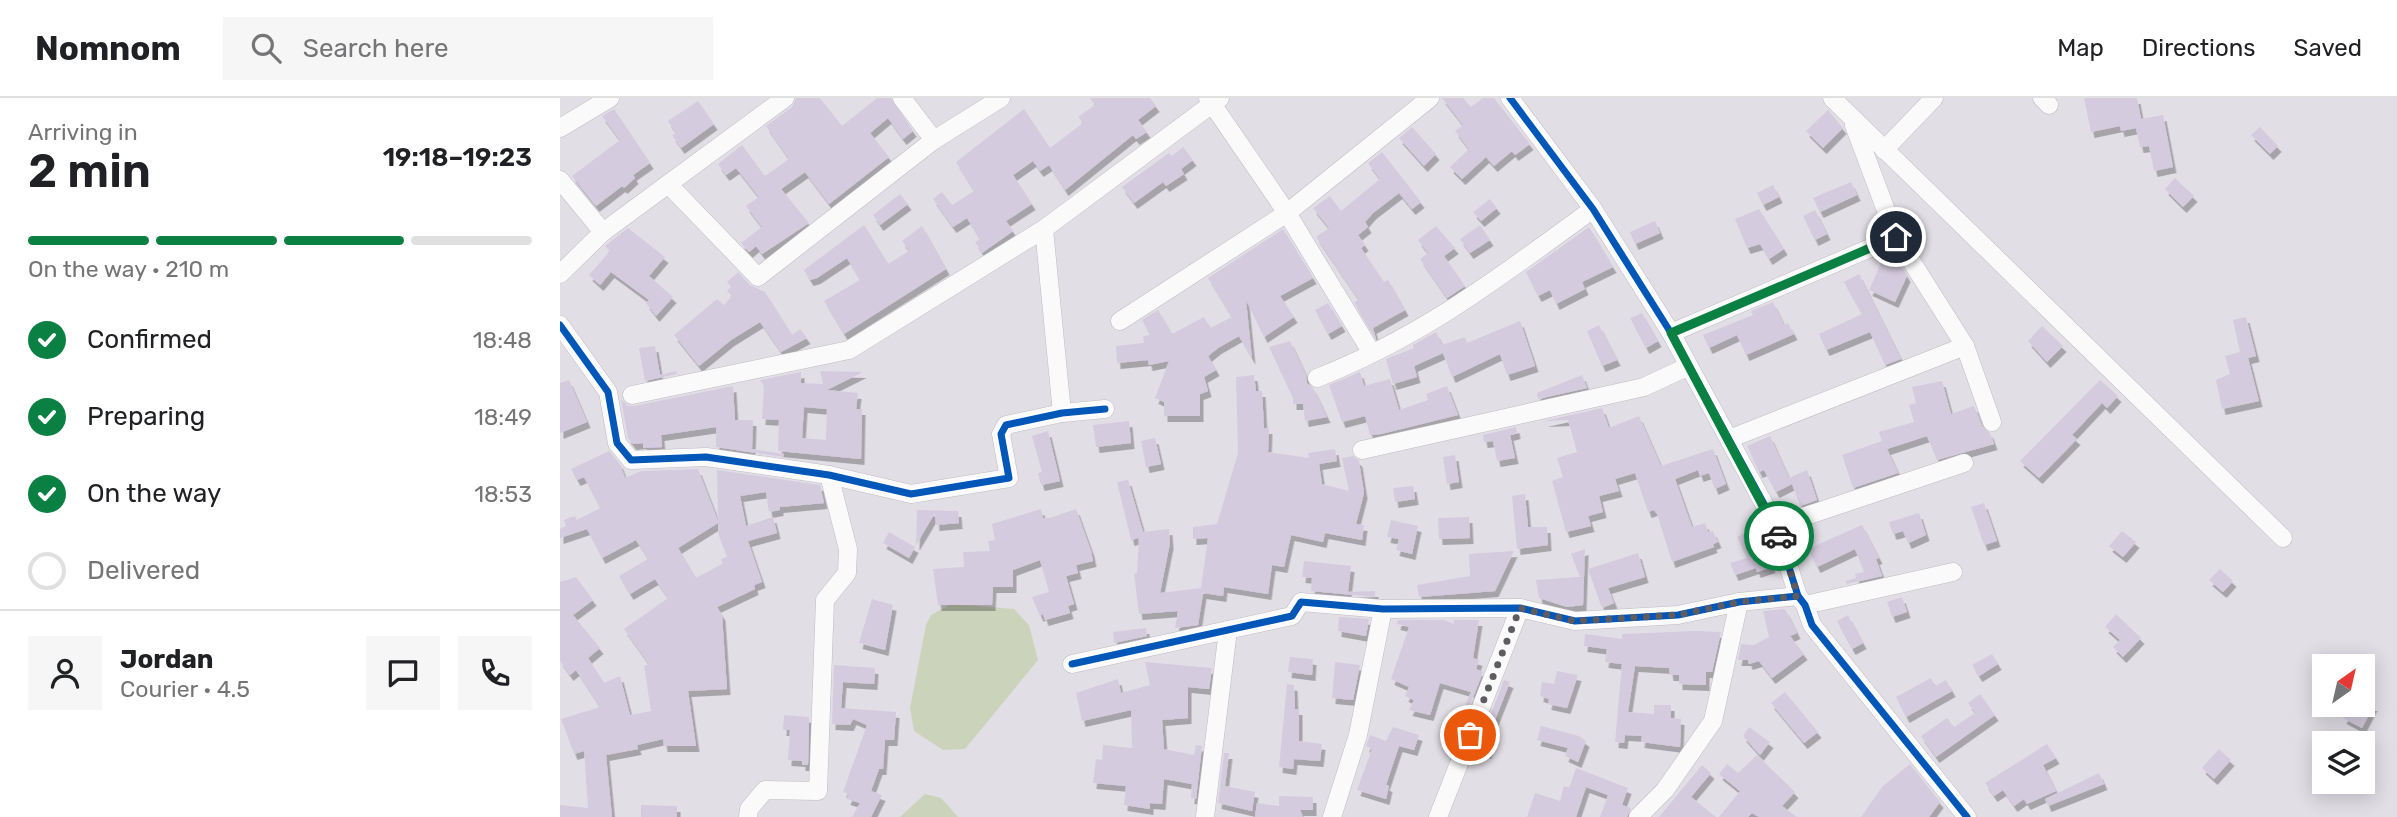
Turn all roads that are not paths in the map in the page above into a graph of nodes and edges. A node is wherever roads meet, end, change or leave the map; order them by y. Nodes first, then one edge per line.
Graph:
1 (610, 98) edge
2 (785, 98) edge
3 (902, 98) edge
4 (1000, 98) edge
5 (1430, 98) edge
6 (1510, 98) edge
7 (1832, 98) edge
8 (1934, 98) edge
9 (1214, 100) edge
10 (1851, 117) junction
11 (560, 128) edge
12 (934, 140) junction
13 (1884, 150) junction
14 (560, 180) edge
15 (668, 184) junction
16 (1593, 209) junction
17 (1287, 213) junction
18 (1044, 229) junction
19 (603, 232) junction
20 (1896, 237) junction
21 (560, 274) edge
22 (1120, 321) dead end
23 (560, 324) edge
24 (1671, 333) junction
25 (1367, 345) dead end
26 (1965, 346) junction
27 (1689, 366) junction
28 (1317, 378) dead end
29 (632, 395) dead end
30 (1105, 409) dead end
31 (1062, 413) junction
32 (1992, 422) dead end
33 (1729, 439) junction
34 (1362, 450) dead end
35 (1964, 463) dead end
36 (829, 475) junction
37 (1776, 526) junction
38 (2283, 538) dead end
39 (1953, 572) dead end
40 (1801, 601) junction
41 (1739, 602) junction
42 (1520, 608) junction
43 (1383, 609) junction
44 (1228, 630) junction
45 (1072, 664) dead end
46 (748, 817) edge
47 (1205, 817) edge
48 (1332, 817) edge
49 (1438, 817) edge
50 (1638, 817) edge
51 (1967, 817) edge

1 - 11 street
2 - 15 street
3 - 12 street
4 - 12 street
5 - 17 street
6 - 16 street
7 - 10 street
8 - 13 street
9 - 17 street
9 - 18 street
10 - 13 street
10 - 20 street
12 - 15 street
13 - 38 street
14 - 19 street
15 - 19 street
16 - 24 street
16 - 28 street
17 - 22 street
17 - 25 street
18 - 29 street
18 - 31 street
19 - 21 street
20 - 24 street
20 - 26 street
23 - 36 street
24 - 27 street
26 - 32 street
26 - 33 street
27 - 33 street
27 - 34 street
30 - 31 street
31 - 36 street
33 - 37 street
35 - 37 street
36 - 46 street
37 - 40 street
39 - 40 street
40 - 41 street
40 - 51 street
41 - 42 street
41 - 50 street
42 - 43 street
42 - 49 street
43 - 44 street
43 - 48 street
44 - 45 street
44 - 47 street

